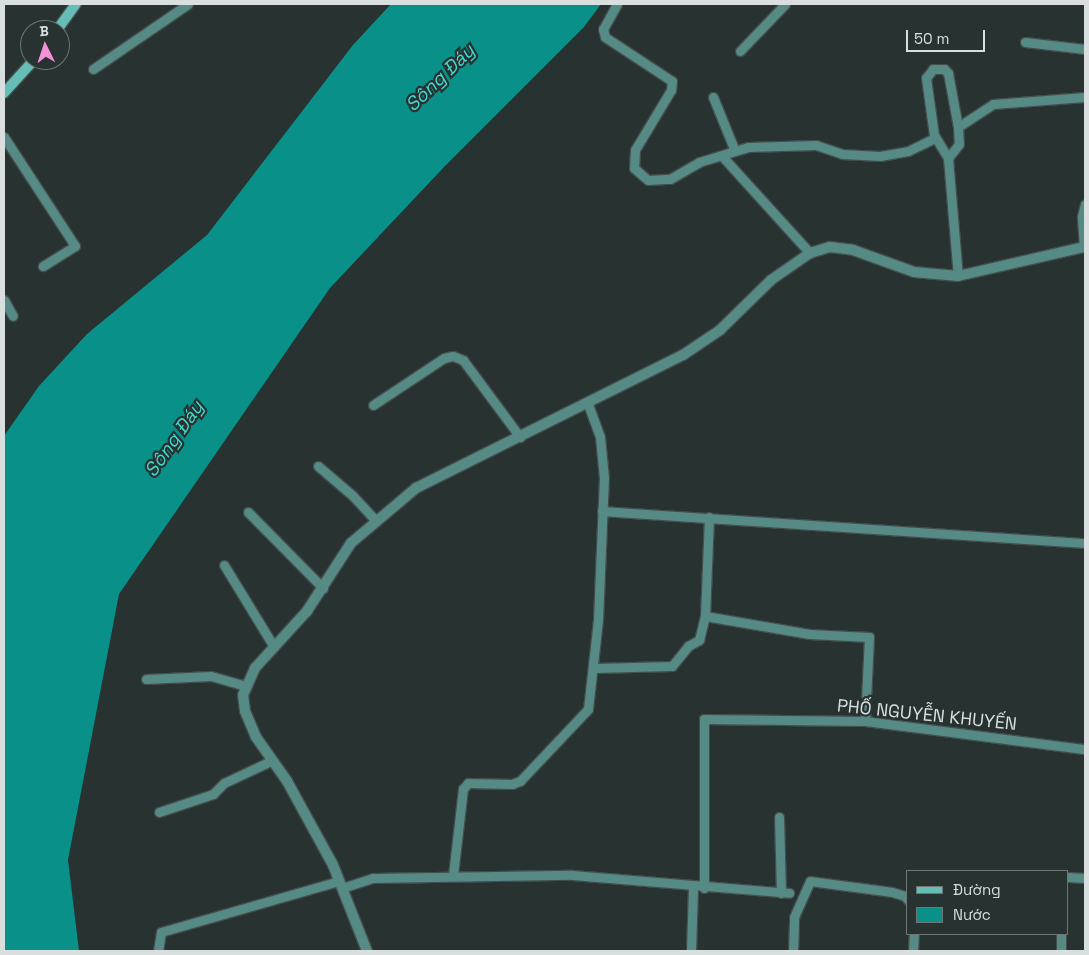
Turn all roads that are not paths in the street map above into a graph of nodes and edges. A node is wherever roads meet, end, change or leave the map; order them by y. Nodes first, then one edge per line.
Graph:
1 (76, 4) edge
2 (188, 4) edge
3 (617, 4) edge
4 (784, 4) edge
5 (64, 20) edge
6 (1025, 42) dead end
7 (1085, 49) edge
8 (740, 51) dead end
9 (93, 69) dead end
10 (25, 70) edge
11 (4, 93) edge
12 (713, 97) dead end
13 (1085, 97) edge
14 (958, 127) junction
15 (4, 137) edge
16 (935, 138) junction
17 (735, 151) junction
18 (722, 156) junction
19 (948, 158) junction
20 (1085, 204) edge
21 (1085, 249) edge
22 (810, 253) junction
23 (44, 266) dead end
24 (958, 276) junction
25 (4, 300) edge
26 (13, 316) dead end
27 (587, 402) junction
28 (373, 405) dead end
29 (520, 437) junction
30 (318, 466) dead end
31 (602, 511) junction
32 (248, 512) dead end
33 (709, 517) junction
34 (375, 520) junction
35 (1085, 543) edge
36 (224, 565) dead end
37 (323, 588) junction
38 (705, 616) junction
39 (274, 647) junction
40 (595, 668) junction
41 (146, 679) dead end
42 (245, 686) junction
43 (865, 721) junction
44 (1085, 750) edge
45 (271, 761) junction
46 (158, 812) dead end
47 (779, 816) dead end
48 (453, 875) junction
49 (1069, 877) edge
50 (1085, 878) edge
51 (340, 884) junction
52 (693, 887) junction
53 (704, 888) junction
54 (906, 897) edge
55 (914, 935) edge
56 (1061, 935) edge
57 (158, 951) edge
58 (367, 951) edge
59 (690, 951) edge
60 (793, 951) edge
61 (913, 951) edge
62 (1061, 951) edge

1 - 5 main road
2 - 9 street
3 - 18 street
4 - 8 street
6 - 7 street
10 - 11 main road
12 - 17 street
13 - 14 street
14 - 16 street
14 - 19 street
15 - 23 street
16 - 17 street
16 - 19 street
17 - 18 street
18 - 22 street
19 - 24 street
20 - 21 street
21 - 24 street
22 - 24 street
22 - 27 street
25 - 26 street
27 - 29 street
27 - 31 street
28 - 29 street
29 - 34 street
30 - 34 street
31 - 33 street
31 - 40 street
32 - 37 street
33 - 35 street
33 - 38 street
34 - 37 street
36 - 39 street
37 - 39 street
38 - 40 street
38 - 43 street
39 - 42 street
40 - 48 street
41 - 42 street
42 - 45 street
43 - 44 street, PHỐ NGUYỄN KHUYẾN
43 - 53 street, PHỐ NGUYỄN KHUYẾN
45 - 46 street
45 - 51 street
47 - 53 street
48 - 51 street
48 - 52 street
49 - 50 street
51 - 57 street
51 - 58 street
52 - 53 street
52 - 59 street
54 - 60 street
55 - 61 street
56 - 62 street

